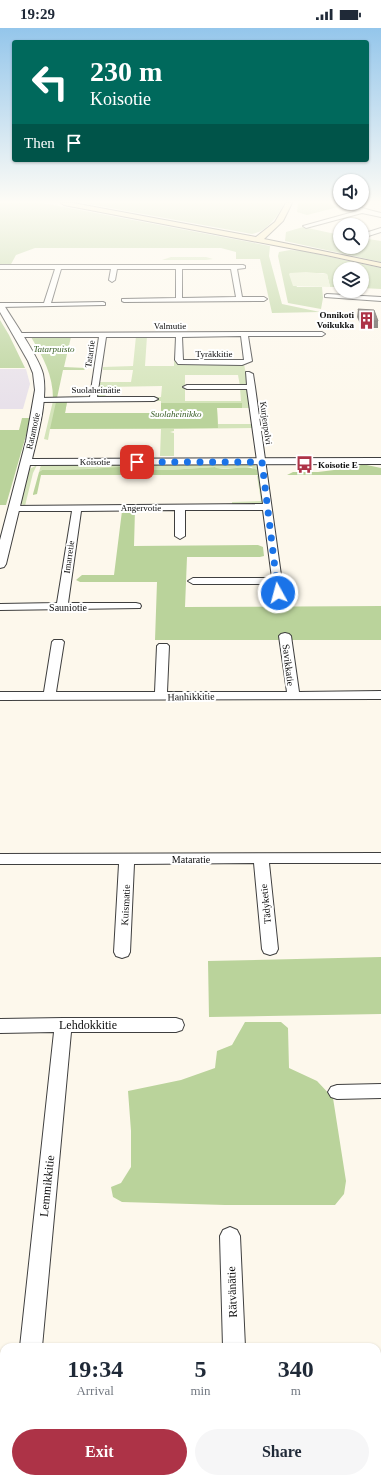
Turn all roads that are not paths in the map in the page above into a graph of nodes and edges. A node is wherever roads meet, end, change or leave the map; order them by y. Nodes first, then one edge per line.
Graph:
1 (58, 271) edge
2 (113, 271) edge
3 (179, 271) edge
4 (235, 271) edge
5 (112, 280) dead end
6 (327, 296) dead end
7 (179, 299) junction
8 (239, 299) junction
9 (264, 299) dead end
10 (381, 299) edge
11 (124, 300) dead end
12 (47, 304) junction
13 (103, 304) dead end
14 (0, 305) edge
15 (244, 334) junction
16 (322, 334) dead end
17 (19, 335) junction
18 (103, 335) junction
19 (179, 335) junction
20 (249, 374) dead end
21 (187, 387) dead end
22 (251, 387) junction
23 (154, 399) dead end
24 (39, 400) junction
25 (93, 400) junction
26 (381, 461) edge
27 (26, 462) junction
28 (262, 462) junction
29 (267, 507) junction
30 (14, 508) junction
31 (77, 508) junction
32 (180, 508) junction
33 (180, 536) dead end
34 (0, 564) edge
35 (193, 581) dead end
36 (277, 581) junction
37 (280, 604) dead end
38 (136, 606) dead end
39 (0, 607) edge
40 (62, 607) junction
41 (285, 636) dead end
42 (58, 642) dead end
43 (163, 646) dead end
44 (293, 695) junction
45 (381, 695) edge
46 (0, 696) edge
47 (49, 696) junction
48 (161, 696) junction
49 (261, 858) junction
50 (381, 858) edge
51 (127, 859) junction
52 (0, 860) edge
53 (270, 949) dead end
54 (122, 952) dead end
55 (176, 1024) dead end
56 (63, 1025) junction
57 (0, 1026) edge
58 (381, 1091) edge
59 (337, 1092) dead end
60 (230, 1236) dead end
61 (31, 1343) edge
62 (234, 1343) edge

1 - 12 street
2 - 5 street
3 - 7 street
4 - 8 street
6 - 10 street
7 - 8 street
7 - 11 street
8 - 9 street
12 - 13 street
12 - 14 street
14 - 17 street, Ratamotie
15 - 16 street, Valmutie
15 - 19 street, Valmutie
15 - 19 street, Tyräkkitie
17 - 18 street, Valmutie
17 - 24 street, Ratamotie
18 - 19 street, Valmutie
18 - 25 street, Tatartie
20 - 22 street, Kurjenpolvi
21 - 22 street
22 - 28 street, Kurjenpolvi
23 - 25 street, Suolaheinätie
24 - 25 street, Suolaheinätie
24 - 27 street, Ratamotie
26 - 28 street, Koisotie
27 - 28 street, Koisotie
27 - 30 street, Ratamotie
28 - 29 street, Kurjenpolvi
29 - 32 street, Angervotie
29 - 36 street, Kurjenpolvi
30 - 31 street, Angervotie
30 - 34 street, Ratamotie
31 - 32 street, Angervotie
31 - 40 street, Imarretie
32 - 33 street
35 - 36 street
36 - 37 street, Kurjenpolvi
38 - 40 street, Sauniotie
39 - 40 street, Sauniotie
41 - 44 street, Savikkatie
42 - 47 street
43 - 48 street
44 - 45 street, Hanhikkitie
44 - 48 street, Hanhikkitie
46 - 47 street, Hanhikkitie
47 - 48 street, Hanhikkitie
49 - 50 street, Mataratie
49 - 51 street, Mataratie
49 - 53 street, Tädyketie
51 - 52 street, Mataratie
51 - 54 street, Kuismatie
55 - 56 street, Lehdokkitie
56 - 57 street, Lehdokkitie
56 - 61 street, Lemmikkitie
58 - 59 street
60 - 62 street, Rätvänätie

